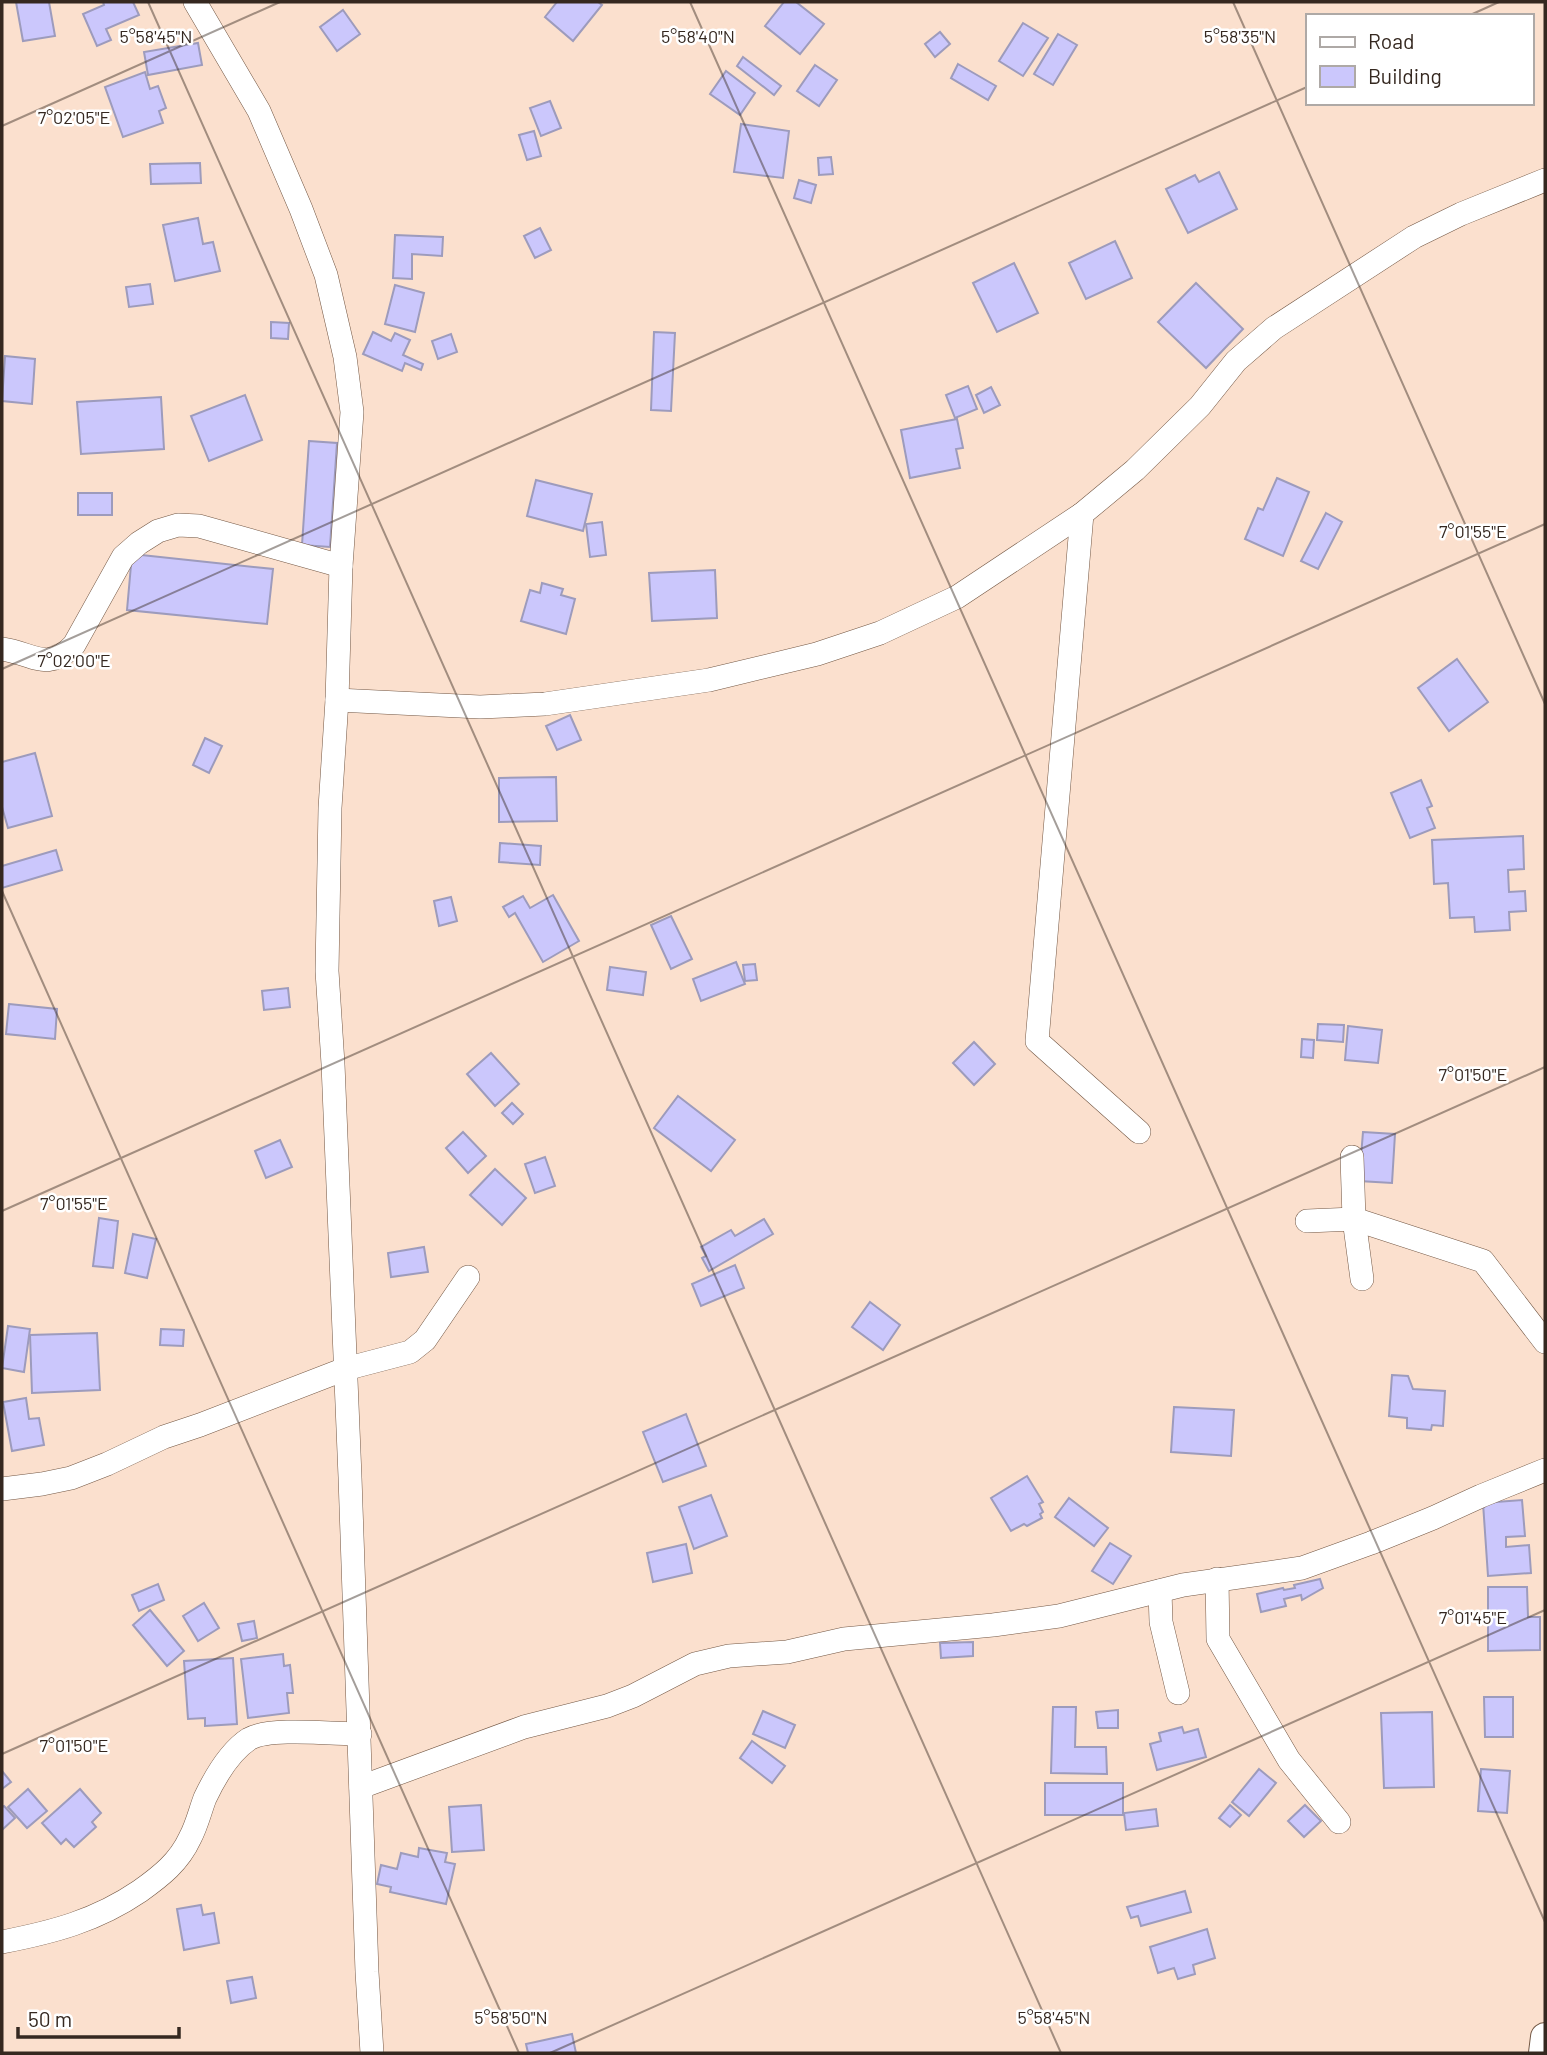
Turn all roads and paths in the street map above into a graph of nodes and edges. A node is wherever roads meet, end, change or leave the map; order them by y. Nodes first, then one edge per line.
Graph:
1 (195, 2) edge
2 (1545, 180) edge
3 (1082, 514) junction
4 (341, 566) junction
5 (2, 649) edge
6 (337, 700) junction
7 (1139, 1132) dead end
8 (1352, 1157) dead end
9 (1354, 1219) junction
10 (1307, 1221) dead end
11 (468, 1277) dead end
12 (1362, 1279) dead end
13 (1545, 1342) edge
14 (345, 1369) junction
15 (1545, 1470) edge
16 (2, 1489) edge
17 (1217, 1579) junction
18 (1160, 1591) junction
19 (1178, 1693) dead end
20 (360, 1734) junction
21 (361, 1787) junction
22 (1339, 1822) dead end
23 (2, 1941) edge
24 (1545, 2037) edge
25 (372, 2053) edge
26 (1543, 2053) edge

1 - 4 street
2 - 3 street
3 - 6 street
3 - 7 street
4 - 5 street
4 - 6 street
6 - 14 street
8 - 9 street
9 - 10 street
9 - 12 street
9 - 13 street
11 - 14 street
14 - 16 street
14 - 20 street
15 - 17 street
17 - 18 street
17 - 22 street
18 - 19 street
18 - 21 street
20 - 21 street
20 - 23 street
21 - 25 street
24 - 26 main road

